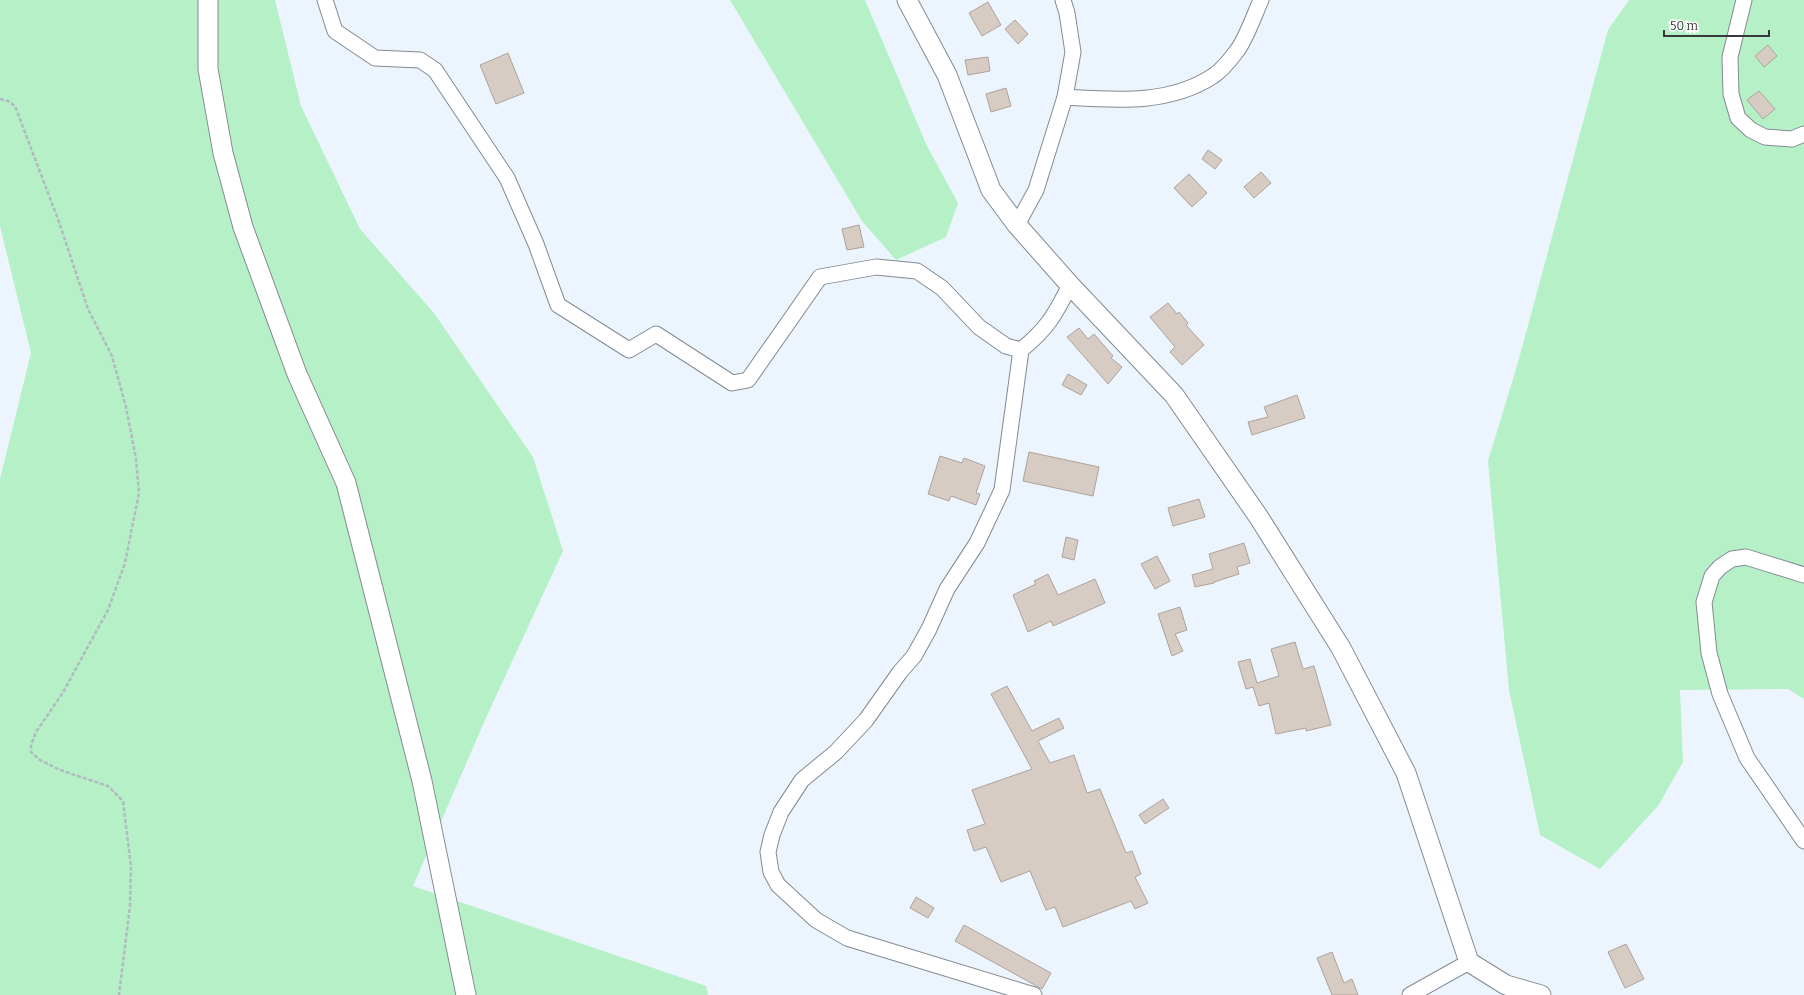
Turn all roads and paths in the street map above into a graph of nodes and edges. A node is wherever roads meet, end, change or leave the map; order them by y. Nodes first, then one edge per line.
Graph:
1 (208, 0) edge
2 (325, 0) edge
3 (907, 0) edge
4 (1063, 0) edge
5 (1261, 0) edge
6 (1744, 0) edge
7 (1065, 97) junction
8 (0, 99) edge
9 (1804, 134) edge
10 (1017, 225) junction
11 (1070, 285) junction
12 (1021, 350) junction
13 (1804, 575) edge
14 (1804, 841) edge
15 (1469, 962) junction
16 (119, 995) edge
17 (466, 995) edge
18 (1034, 995) edge
19 (1410, 995) edge
20 (1541, 995) edge

1 - 17 street
2 - 12 street
3 - 10 street
4 - 7 street
5 - 7 street
6 - 9 street
7 - 10 street
8 - 16 path
10 - 11 street
11 - 12 street
11 - 15 street
12 - 18 street
13 - 14 street
15 - 19 street
15 - 20 street

